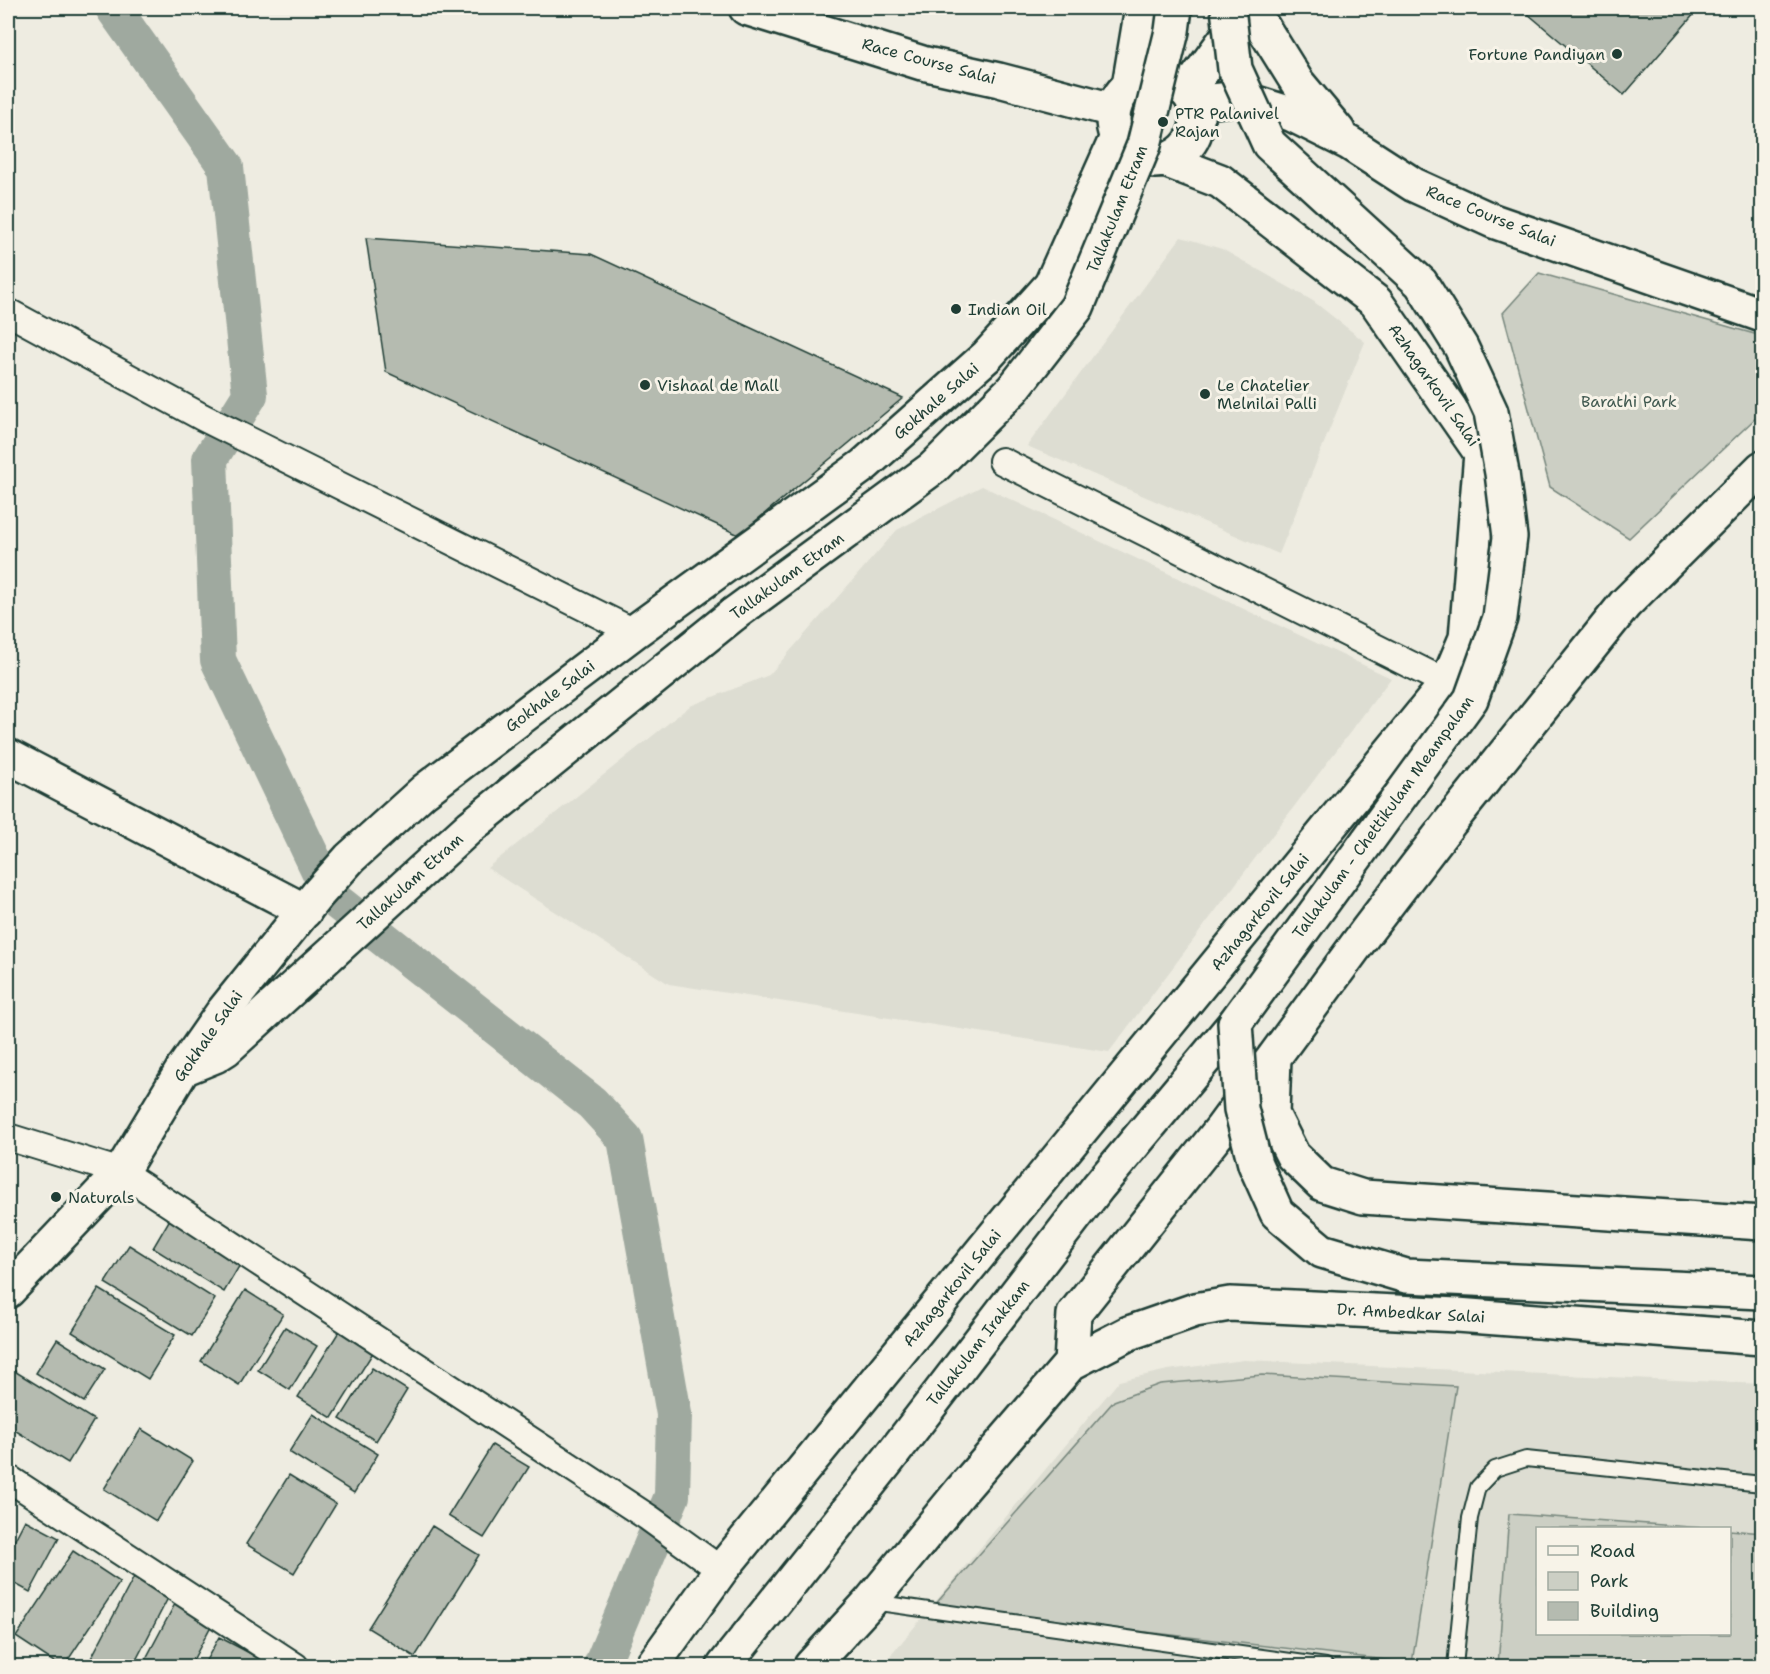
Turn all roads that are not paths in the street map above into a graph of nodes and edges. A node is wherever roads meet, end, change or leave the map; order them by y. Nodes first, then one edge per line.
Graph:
1 (746, 8) edge
2 (1142, 8) edge
3 (1175, 8) edge
4 (1228, 8) edge
5 (1237, 8) edge
6 (1251, 8) edge
7 (1190, 98) junction
8 (1120, 111) junction
9 (1348, 143) junction
10 (1165, 160) junction
11 (8, 312) edge
12 (1762, 315) edge
13 (1002, 461) dead end
14 (1762, 468) edge
15 (634, 632) junction
16 (1447, 683) junction
17 (8, 756) edge
18 (311, 903) junction
19 (1235, 1023) junction
20 (1274, 1058) junction
21 (183, 1069) junction
22 (8, 1137) edge
23 (121, 1172) junction
24 (1762, 1223) edge
25 (8, 1290) edge
26 (1762, 1292) edge
27 (1762, 1338) edge
28 (1071, 1362) junction
29 (8, 1478) edge
30 (1762, 1484) edge
31 (721, 1570) junction
32 (870, 1602) junction
33 (295, 1666) edge
34 (652, 1666) edge
35 (724, 1666) edge
36 (812, 1666) edge
37 (1326, 1666) edge
38 (1455, 1666) edge

1 - 8 main road, Race Course Salai
2 - 8 main road, Gokhale Salai
3 - 21 main road, Tallakulam Etram, bridge
4 - 19 main road, Tallakulam - Chettikulam Meampalam, bridge
5 - 7 main road
6 - 9 main road
7 - 8 main road
7 - 9 main road, Race Course Salai
7 - 10 main road
8 - 10 main road
8 - 15 main road, Gokhale Salai
9 - 12 main road, Race Course Salai
10 - 16 main road, Azhagarkovil Salai
11 - 15 street
13 - 16 street
14 - 20 main road
15 - 18 main road, Gokhale Salai
16 - 31 main road, Azhagarkovil Salai
17 - 18 main road
18 - 21 main road, Gokhale Salai
19 - 26 main road, bridge
19 - 35 main road, Tallakulam Irakkam
20 - 24 main road
20 - 28 main road
21 - 23 main road, Gokhale Salai
22 - 23 street
23 - 25 main road, Gokhale Salai
23 - 31 street
27 - 28 main road, Dr. Ambedkar Salai
28 - 32 main road
29 - 33 street
30 - 38 lane
31 - 34 main road, Azhagarkovil Salai
32 - 36 main road
32 - 37 lane

